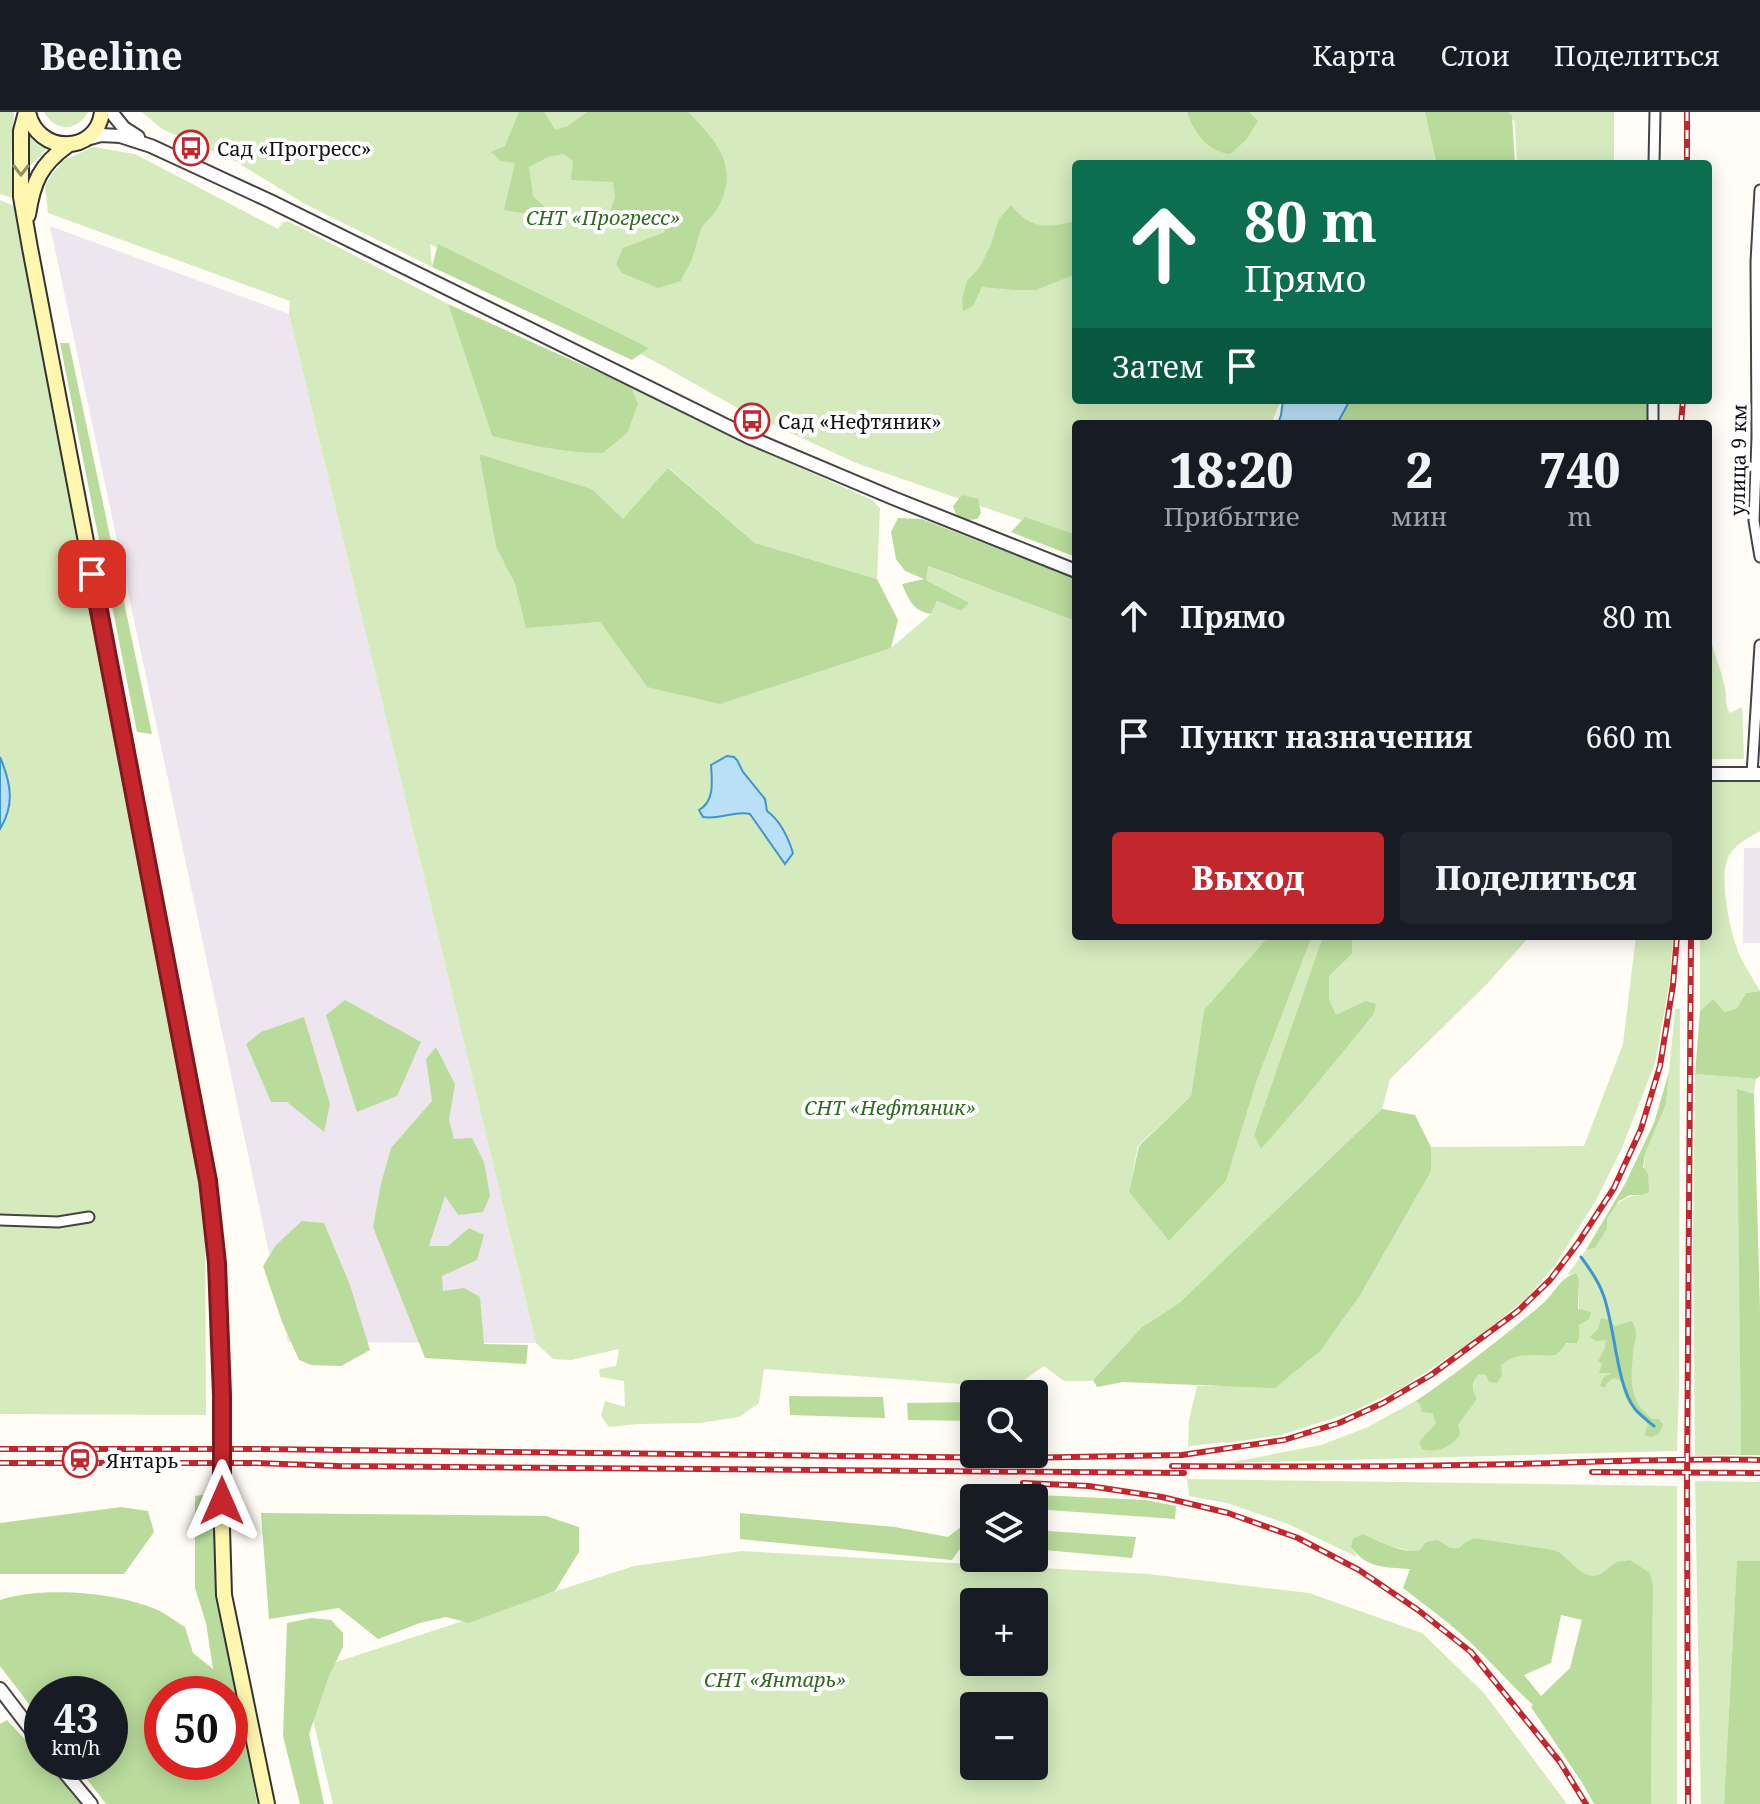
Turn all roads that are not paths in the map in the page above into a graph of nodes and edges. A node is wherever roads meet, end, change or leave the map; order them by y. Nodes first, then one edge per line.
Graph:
1 (27, 112) edge
2 (102, 112) edge
3 (111, 112) edge
4 (1655, 112) edge
5 (83, 140) junction
6 (68, 145) junction
7 (151, 146) junction
8 (1654, 160) edge
9 (1760, 190) edge
10 (27, 227) junction
11 (1760, 557) edge
12 (1072, 569) edge
13 (1760, 645) edge
14 (1712, 774) edge
15 (1756, 774) edge
16 (89, 1217) dead end
17 (0, 1220) edge
18 (0, 1689) edge
19 (24, 1720) edge
20 (71, 1780) edge
21 (91, 1804) edge
22 (267, 1804) edge

1 - 6 main road
1 -> 10 main road
2 - 5 main road
3 - 7 street
4 - 8 street
5 - 6 main road
5 - 7 street
6 - 10 main road
7 - 12 street
9 - 11 street, улица 9 км
10 - 22 main road, bridge
13 - 15 street
14 - 15 street
16 - 17 street
18 - 19 street
20 - 21 street

